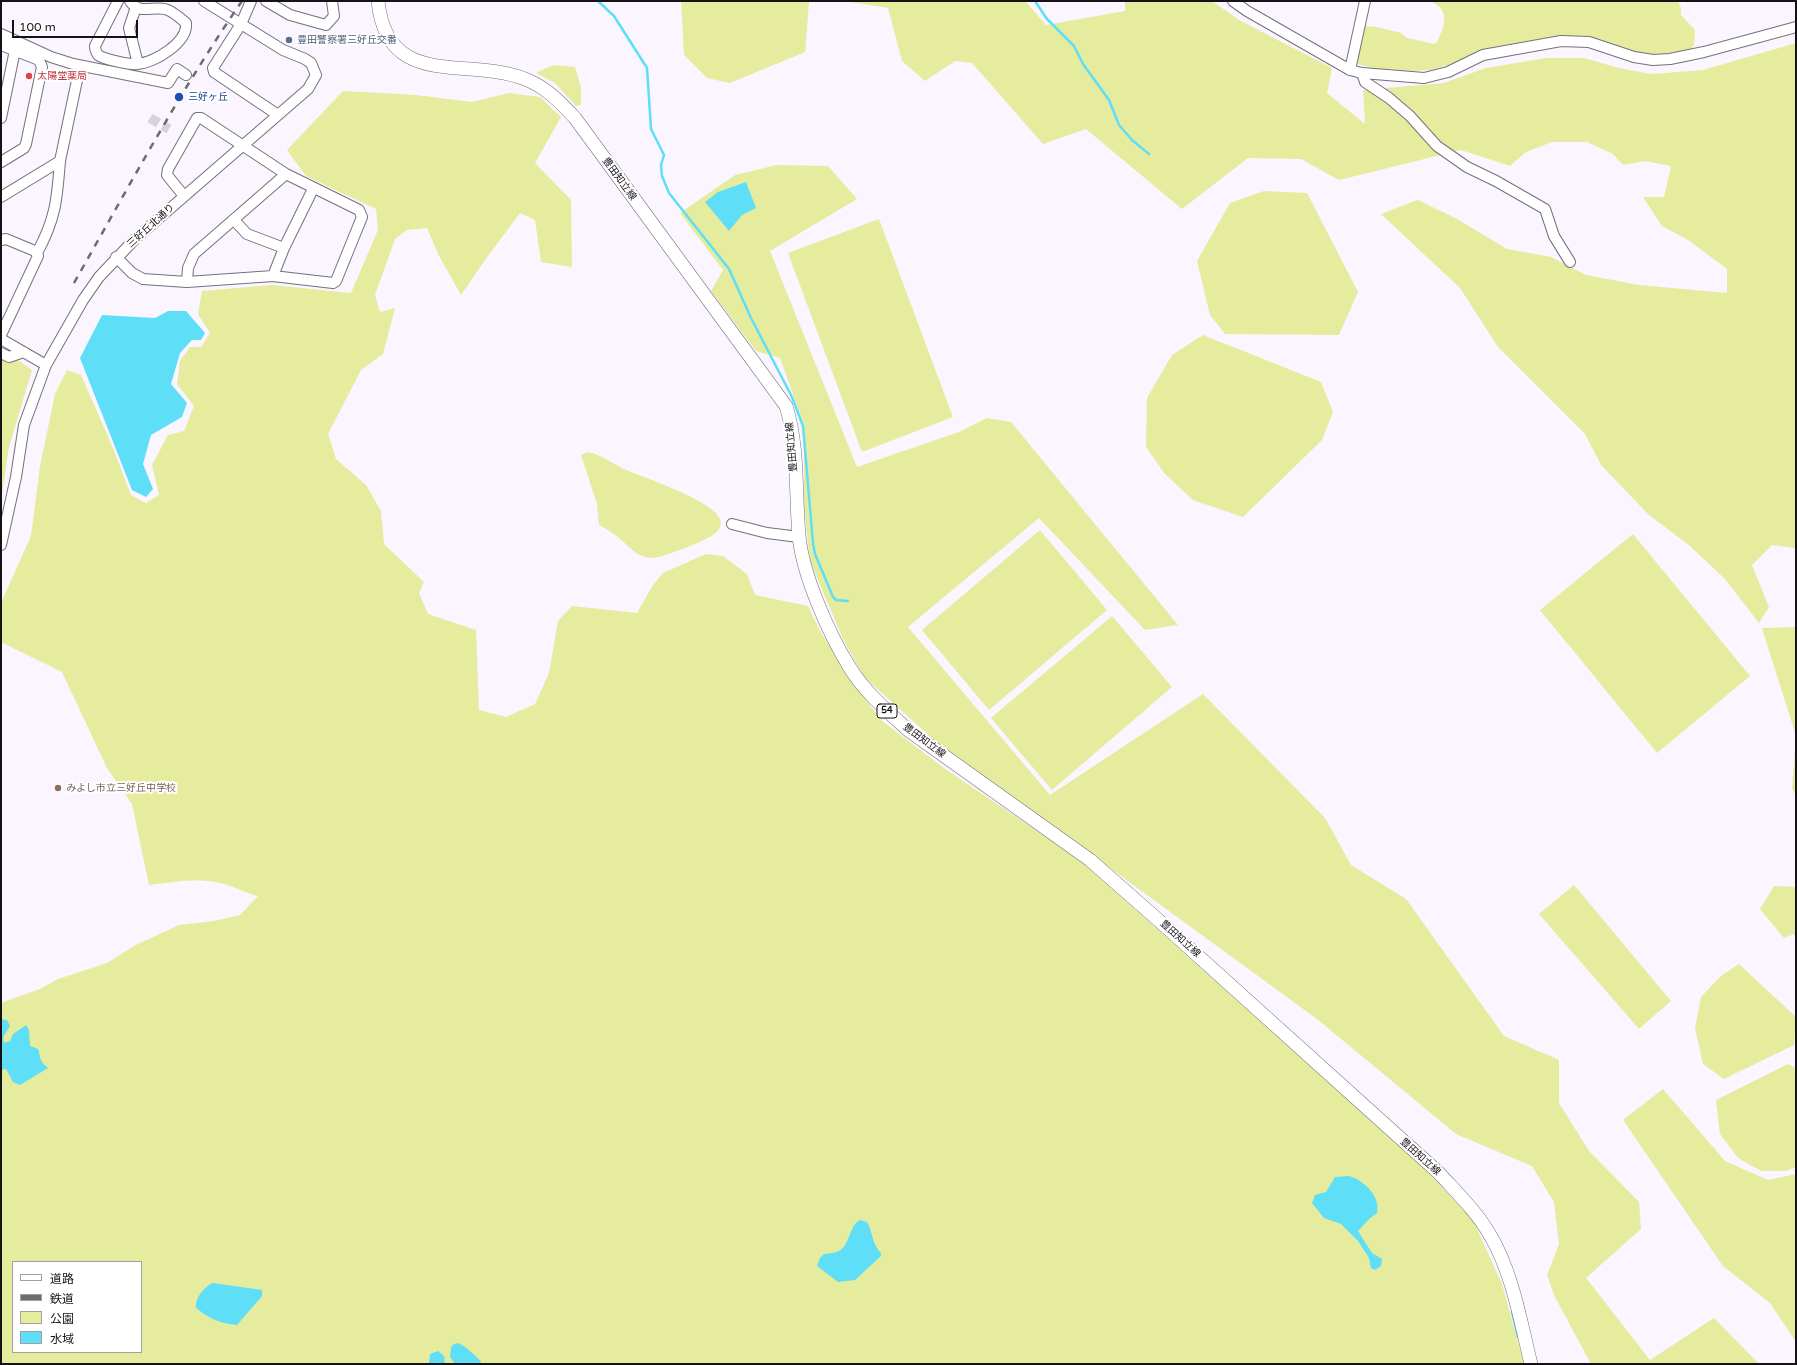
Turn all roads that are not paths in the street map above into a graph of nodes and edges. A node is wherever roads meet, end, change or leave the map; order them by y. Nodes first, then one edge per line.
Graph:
1 (118, 1) edge
2 (204, 1) edge
3 (251, 1) edge
4 (266, 1) edge
5 (332, 1) edge
6 (378, 1) edge
7 (1233, 1) edge
8 (1365, 1) edge
9 (133, 4) edge
10 (241, 24) junction
11 (1796, 27) edge
12 (1, 34) edge
13 (1, 45) edge
14 (15, 50) junction
15 (138, 64) junction
16 (80, 66) junction
17 (1350, 70) junction
18 (1362, 73) junction
19 (186, 75) dead end
20 (278, 115) junction
21 (1, 118) edge
22 (243, 146) junction
23 (60, 161) junction
24 (1, 162) edge
25 (286, 174) junction
26 (313, 188) junction
27 (184, 196) junction
28 (1, 197) edge
29 (234, 220) junction
30 (1, 240) edge
31 (284, 248) junction
32 (38, 253) junction
33 (116, 257) junction
34 (1570, 262) dead end
35 (272, 276) junction
36 (187, 282) junction
37 (1, 334) edge
38 (1, 339) edge
39 (24, 352) junction
40 (1, 353) edge
41 (46, 364) junction
42 (732, 524) dead end
43 (799, 537) junction
44 (1, 545) edge
45 (1531, 1364) edge

1 - 15 street
2 - 10 street, 三好丘北通り
3 - 10 street
4 - 5 street
6 - 43 main road, 豊田知立線 / 54
7 - 17 street
8 - 17 street
9 - 15 street
9 - 15 street
10 - 20 street
10 - 20 street, 三好丘北通り
11 - 18 street
12 - 16 street
13 - 14 street
14 - 21 street
14 - 24 street
16 - 19 street
16 - 23 street
17 - 18 street
18 - 34 street
20 - 22 street, 三好丘北通り
22 - 25 street
22 - 27 street, 三好丘北通り
22 - 27 street
23 - 28 street
23 - 32 street
25 - 26 street
25 - 29 street
26 - 31 street
26 - 35 street
27 - 33 street, 三好丘北通り
29 - 31 street
29 - 36 street
30 - 32 street
31 - 35 street
32 - 37 street
33 - 36 street
33 - 41 street, 三好丘北通り
35 - 36 street
38 - 39 street
39 - 40 street
39 - 41 street
41 - 44 street, 三好丘北通り
42 - 43 street
43 - 45 main road, 豊田知立線 / 54

